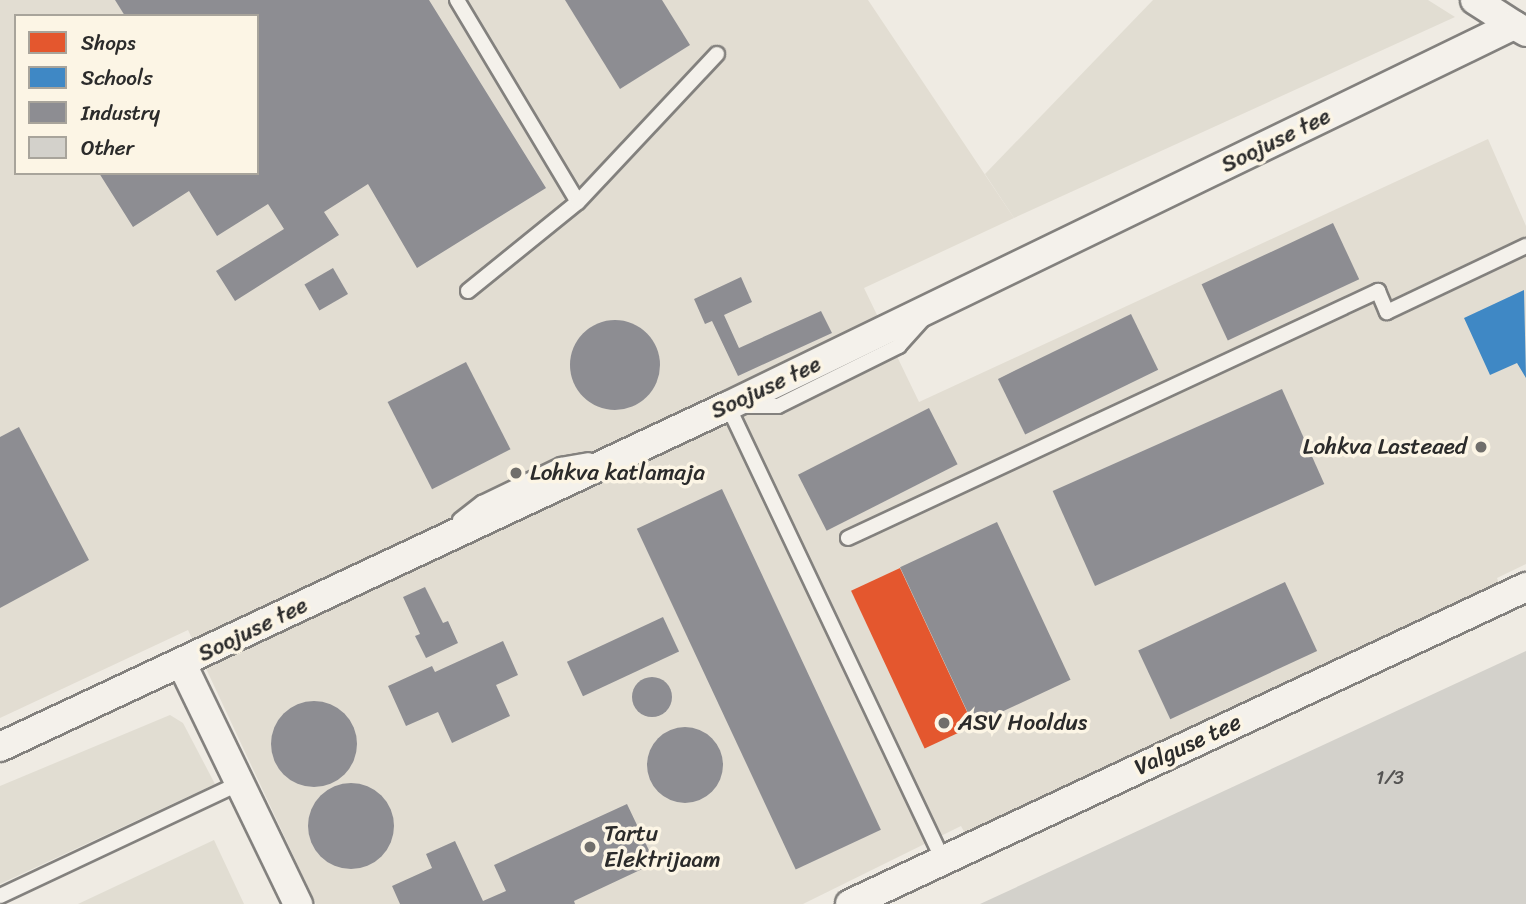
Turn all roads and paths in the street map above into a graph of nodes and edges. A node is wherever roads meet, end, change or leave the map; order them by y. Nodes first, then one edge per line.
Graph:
1 (457, 0) edge
2 (1475, 0) edge
3 (1520, 28) edge
4 (717, 54) dead end
5 (578, 202) junction
6 (1526, 246) edge
7 (468, 291) dead end
8 (728, 406) junction
9 (848, 538) dead end
10 (1526, 587) edge
11 (182, 664) junction
12 (0, 747) edge
13 (240, 783) junction
14 (943, 860) junction
15 (0, 896) edge
16 (298, 904) edge
17 (850, 904) edge

1 - 5 lane
2 - 3 street
3 - 8 street, Soojuse tee
4 - 5 lane
5 - 7 lane
6 - 9 lane
8 - 11 street, Soojuse tee
8 - 14 lane
10 - 14 street, Valguse tee
11 - 12 street, Soojuse tee
11 - 13 street
13 - 15 lane
13 - 16 street
14 - 17 street, Valguse tee

